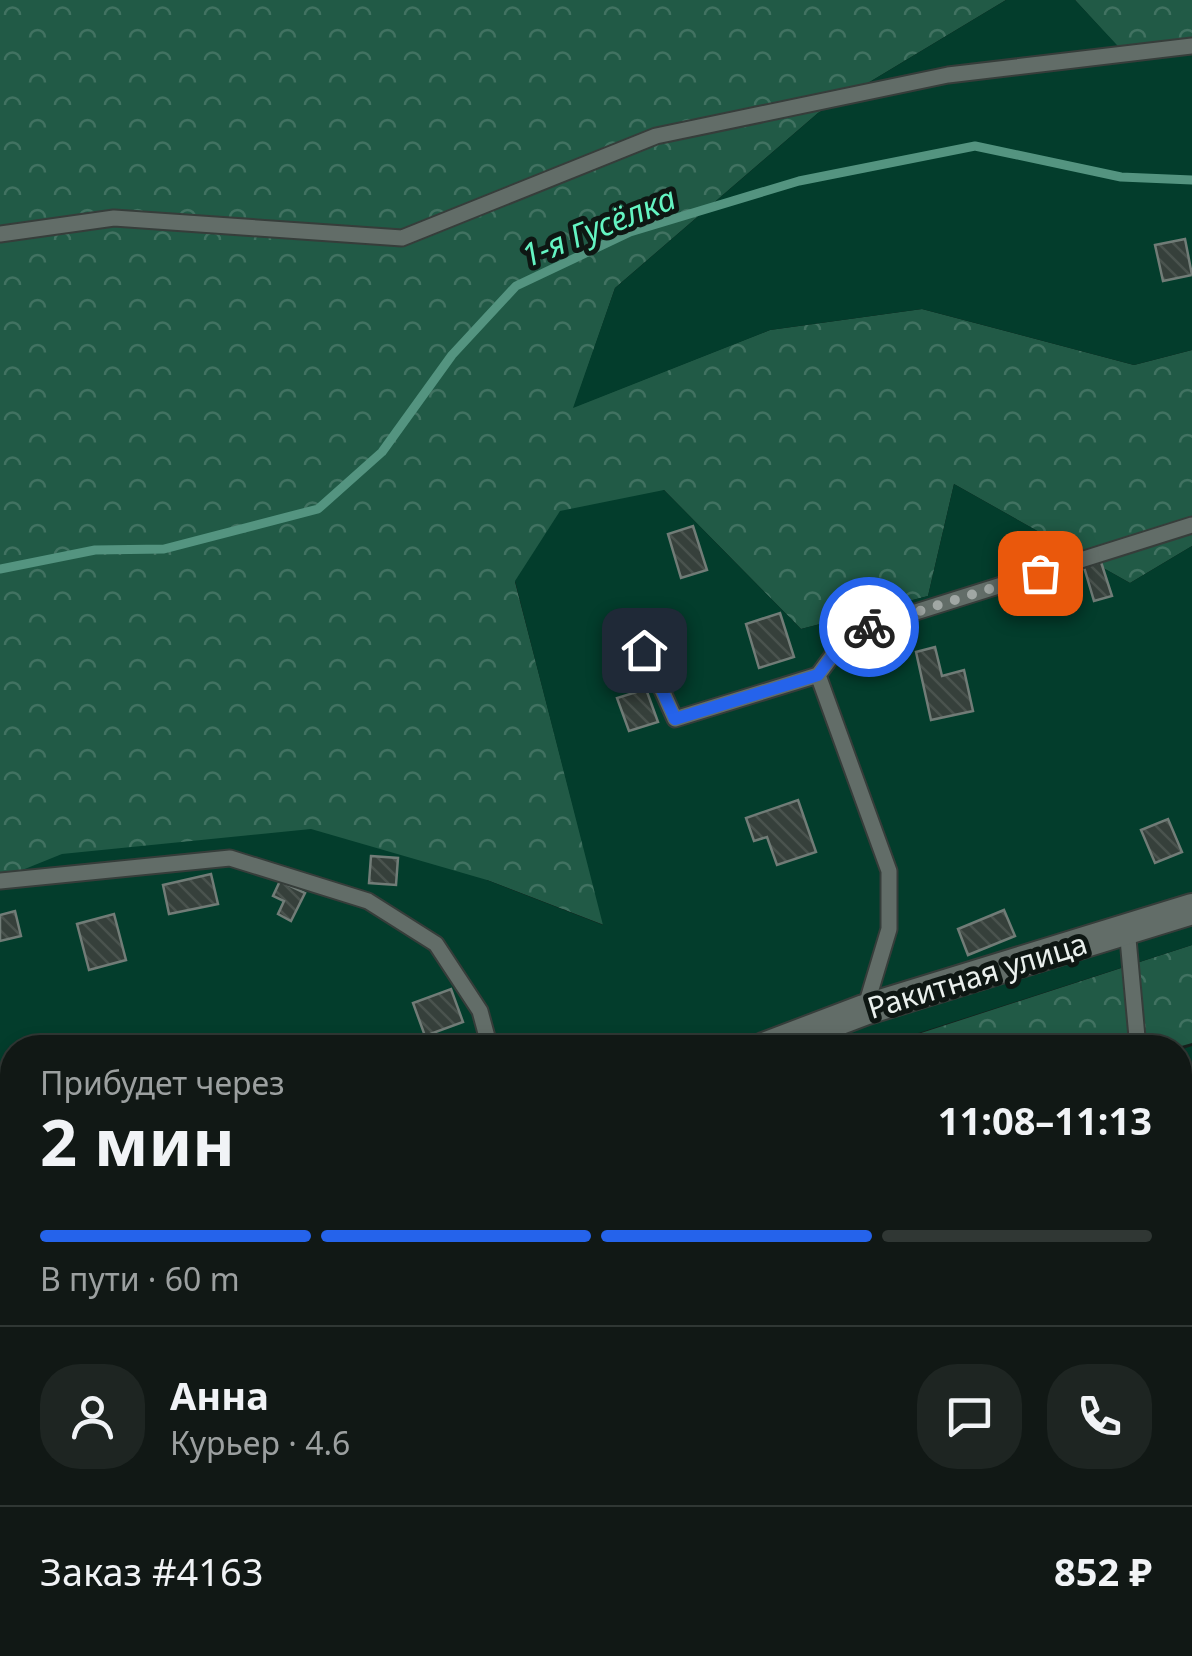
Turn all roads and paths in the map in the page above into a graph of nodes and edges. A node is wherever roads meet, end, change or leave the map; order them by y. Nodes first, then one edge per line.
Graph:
1 (1192, 46) edge
2 (0, 234) edge
3 (1192, 525) edge
4 (644, 650) dead end
5 (818, 675) junction
6 (0, 881) edge
7 (1192, 908) edge
8 (1127, 928) junction
9 (864, 1010) junction
10 (486, 1035) edge
11 (798, 1035) edge
12 (1137, 1035) edge

1 - 2 lane
3 - 5 lane
4 - 5 lane
5 - 9 lane
6 - 10 lane
7 - 8 street, Ракитная улица
8 - 9 street, Ракитная улица
8 - 12 lane
9 - 11 street, Ракитная улица

